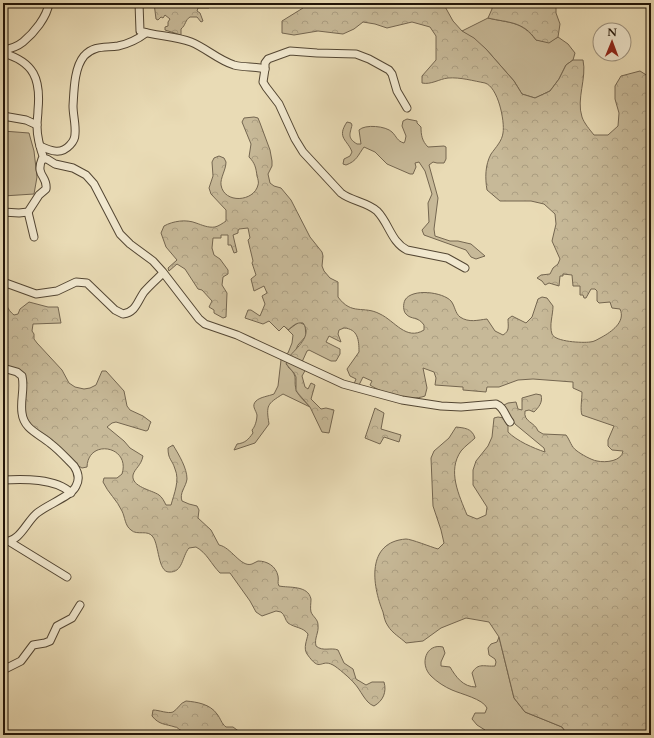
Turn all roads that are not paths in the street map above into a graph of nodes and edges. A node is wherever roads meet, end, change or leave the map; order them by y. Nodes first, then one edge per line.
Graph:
1 (49, 3) edge
2 (139, 3) edge
3 (146, 33) junction
4 (3, 52) edge
5 (265, 69) junction
6 (407, 108) dead end
7 (3, 116) edge
8 (37, 125) junction
9 (40, 146) junction
10 (46, 159) junction
11 (3, 212) edge
12 (28, 212) junction
13 (34, 237) dead end
14 (464, 268) dead end
15 (163, 273) junction
16 (3, 282) edge
17 (3, 368) edge
18 (510, 422) dead end
19 (3, 480) edge
20 (71, 493) junction
21 (7, 542) edge
22 (67, 577) dead end
23 (80, 606) dead end
24 (3, 670) edge

1 - 4 street
2 - 3 street
3 - 5 street
3 - 9 street
4 - 8 street
5 - 6 street
5 - 14 street
7 - 8 street
8 - 9 street
9 - 10 street
10 - 12 street
10 - 15 street
11 - 12 street
12 - 13 street
15 - 16 street
15 - 18 street
17 - 20 street
19 - 20 street
20 - 21 street
21 - 22 street
23 - 24 street

